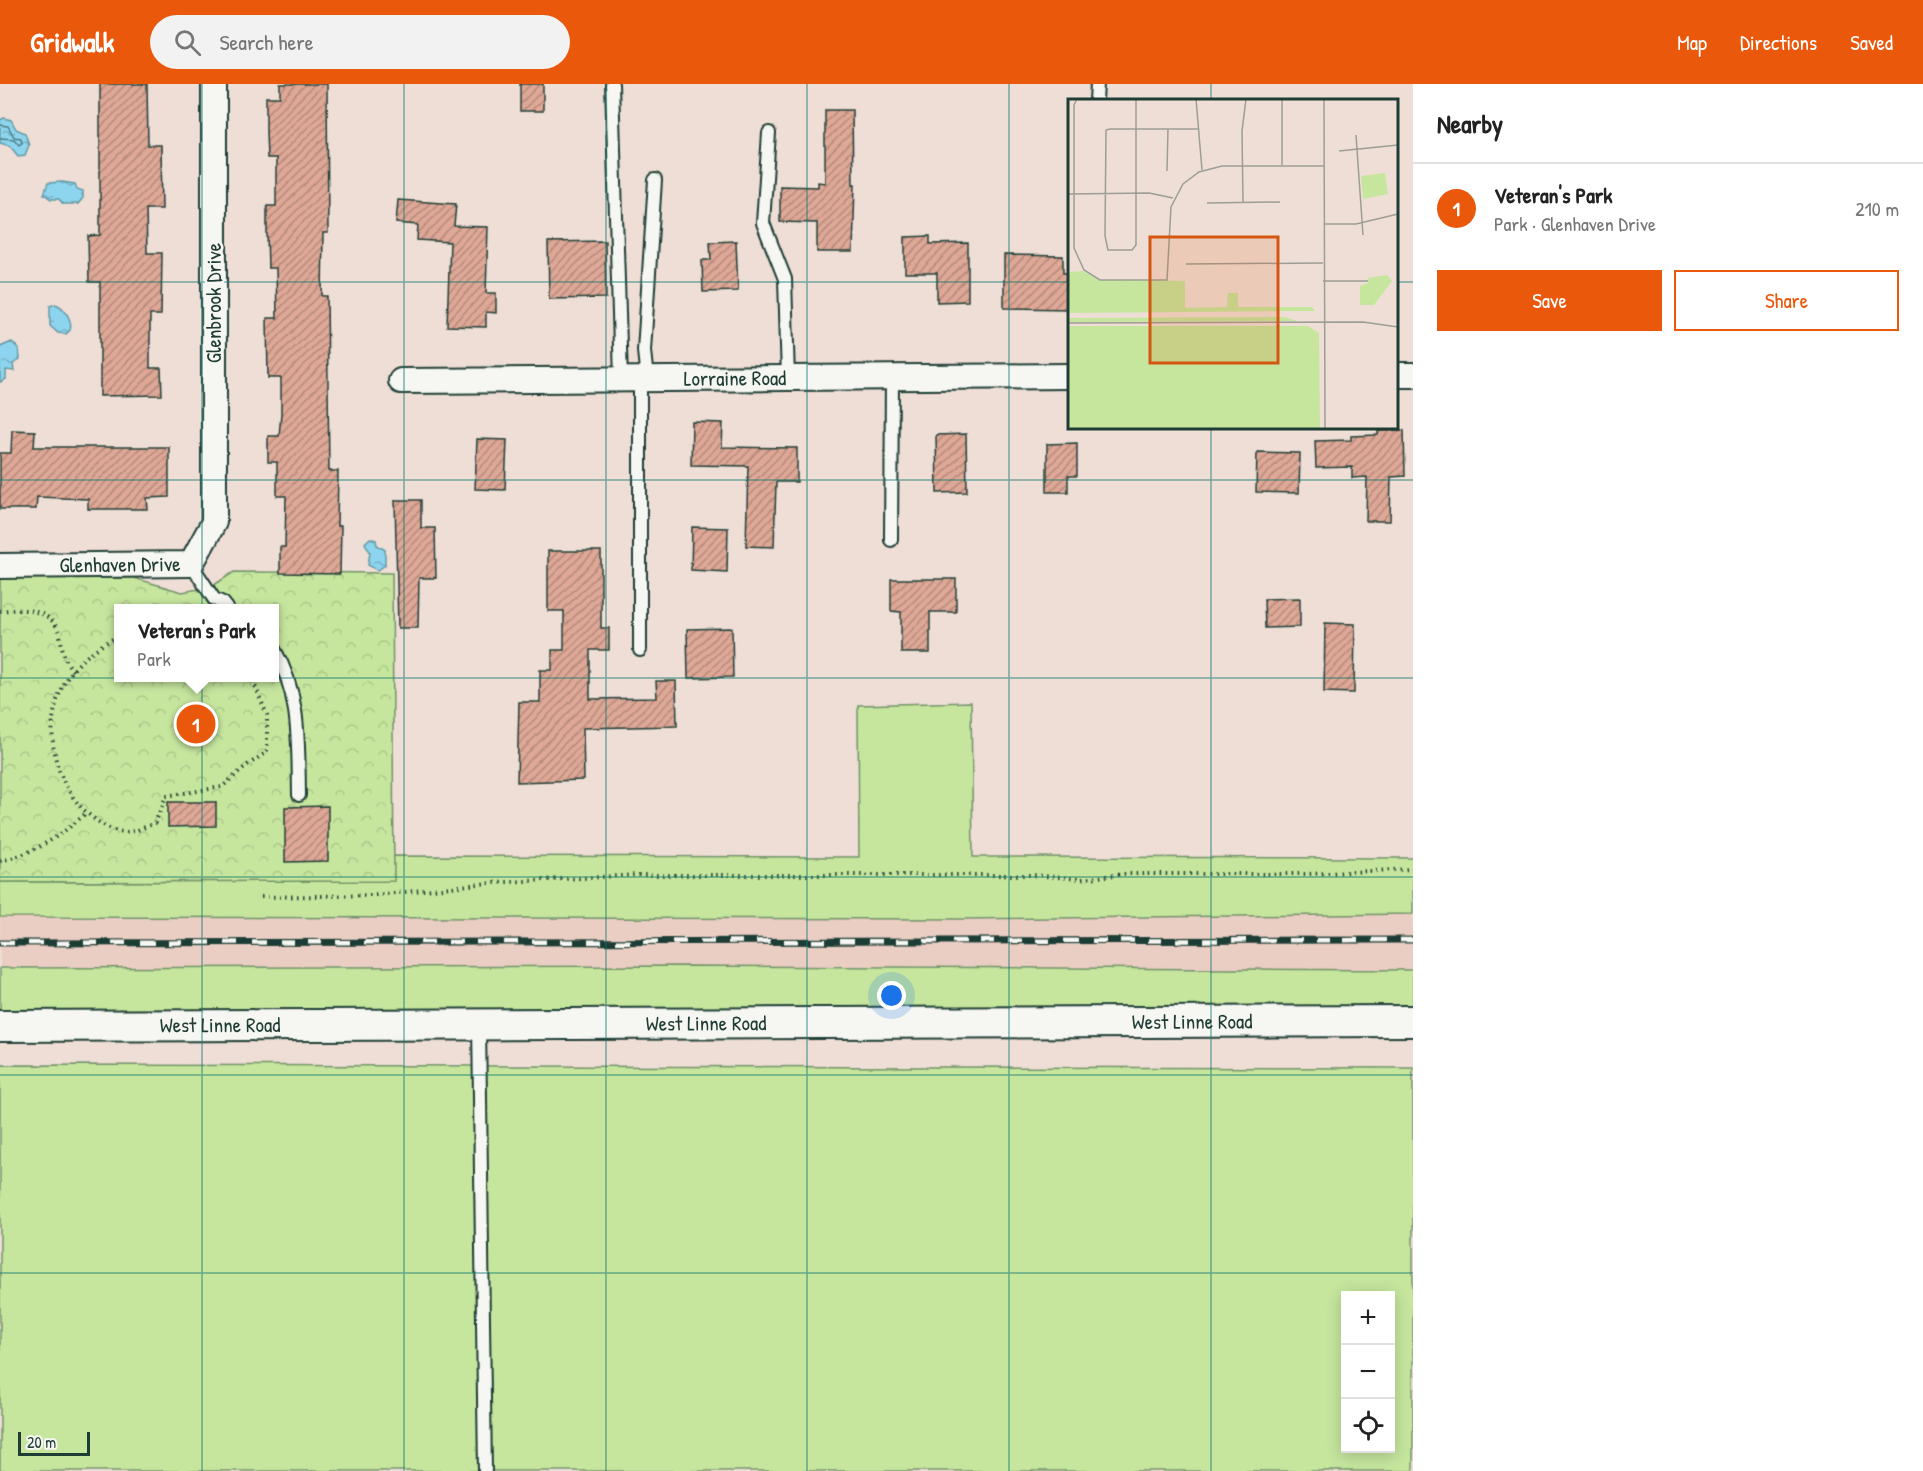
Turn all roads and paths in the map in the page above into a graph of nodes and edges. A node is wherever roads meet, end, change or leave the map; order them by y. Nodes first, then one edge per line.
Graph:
1 (214, 84) edge
2 (612, 84) edge
3 (1097, 84) edge
4 (1096, 99) edge
5 (769, 133) dead end
6 (655, 180) dead end
7 (1068, 376) edge
8 (892, 377) junction
9 (788, 378) junction
10 (636, 379) junction
11 (400, 381) dead end
12 (214, 522) joint
13 (891, 540) dead end
14 (191, 564) junction
15 (0, 566) edge
16 (224, 604) edge
17 (0, 611) edge
18 (114, 638) edge
19 (640, 650) dead end
20 (279, 658) edge
21 (73, 671) junction
22 (254, 682) edge
23 (299, 795) dead end
24 (86, 813) junction
25 (0, 861) edge
26 (1413, 869) edge
27 (261, 897) dead end
28 (1413, 1021) edge
29 (479, 1024) junction
30 (0, 1026) edge
31 (485, 1471) edge

1 - 12 street, Glenbrook Drive
2 - 10 lane
3 - 4 lane
5 - 9 lane
6 - 10 lane
7 - 8 street, Lorraine Road
8 - 9 street, Lorraine Road
8 - 13 lane
9 - 10 street, Lorraine Road
10 - 11 street, Lorraine Road
10 - 19 lane
12 - 14 street, Glenhaven Drive
14 - 15 street, Glenhaven Drive
14 - 16 lane
17 - 21 path
18 - 21 path
20 - 23 lane
21 - 24 path
22 - 24 path
24 - 25 path
26 - 27 path
28 - 29 street, West Linne Road
29 - 30 street, West Linne Road
29 - 31 lane

